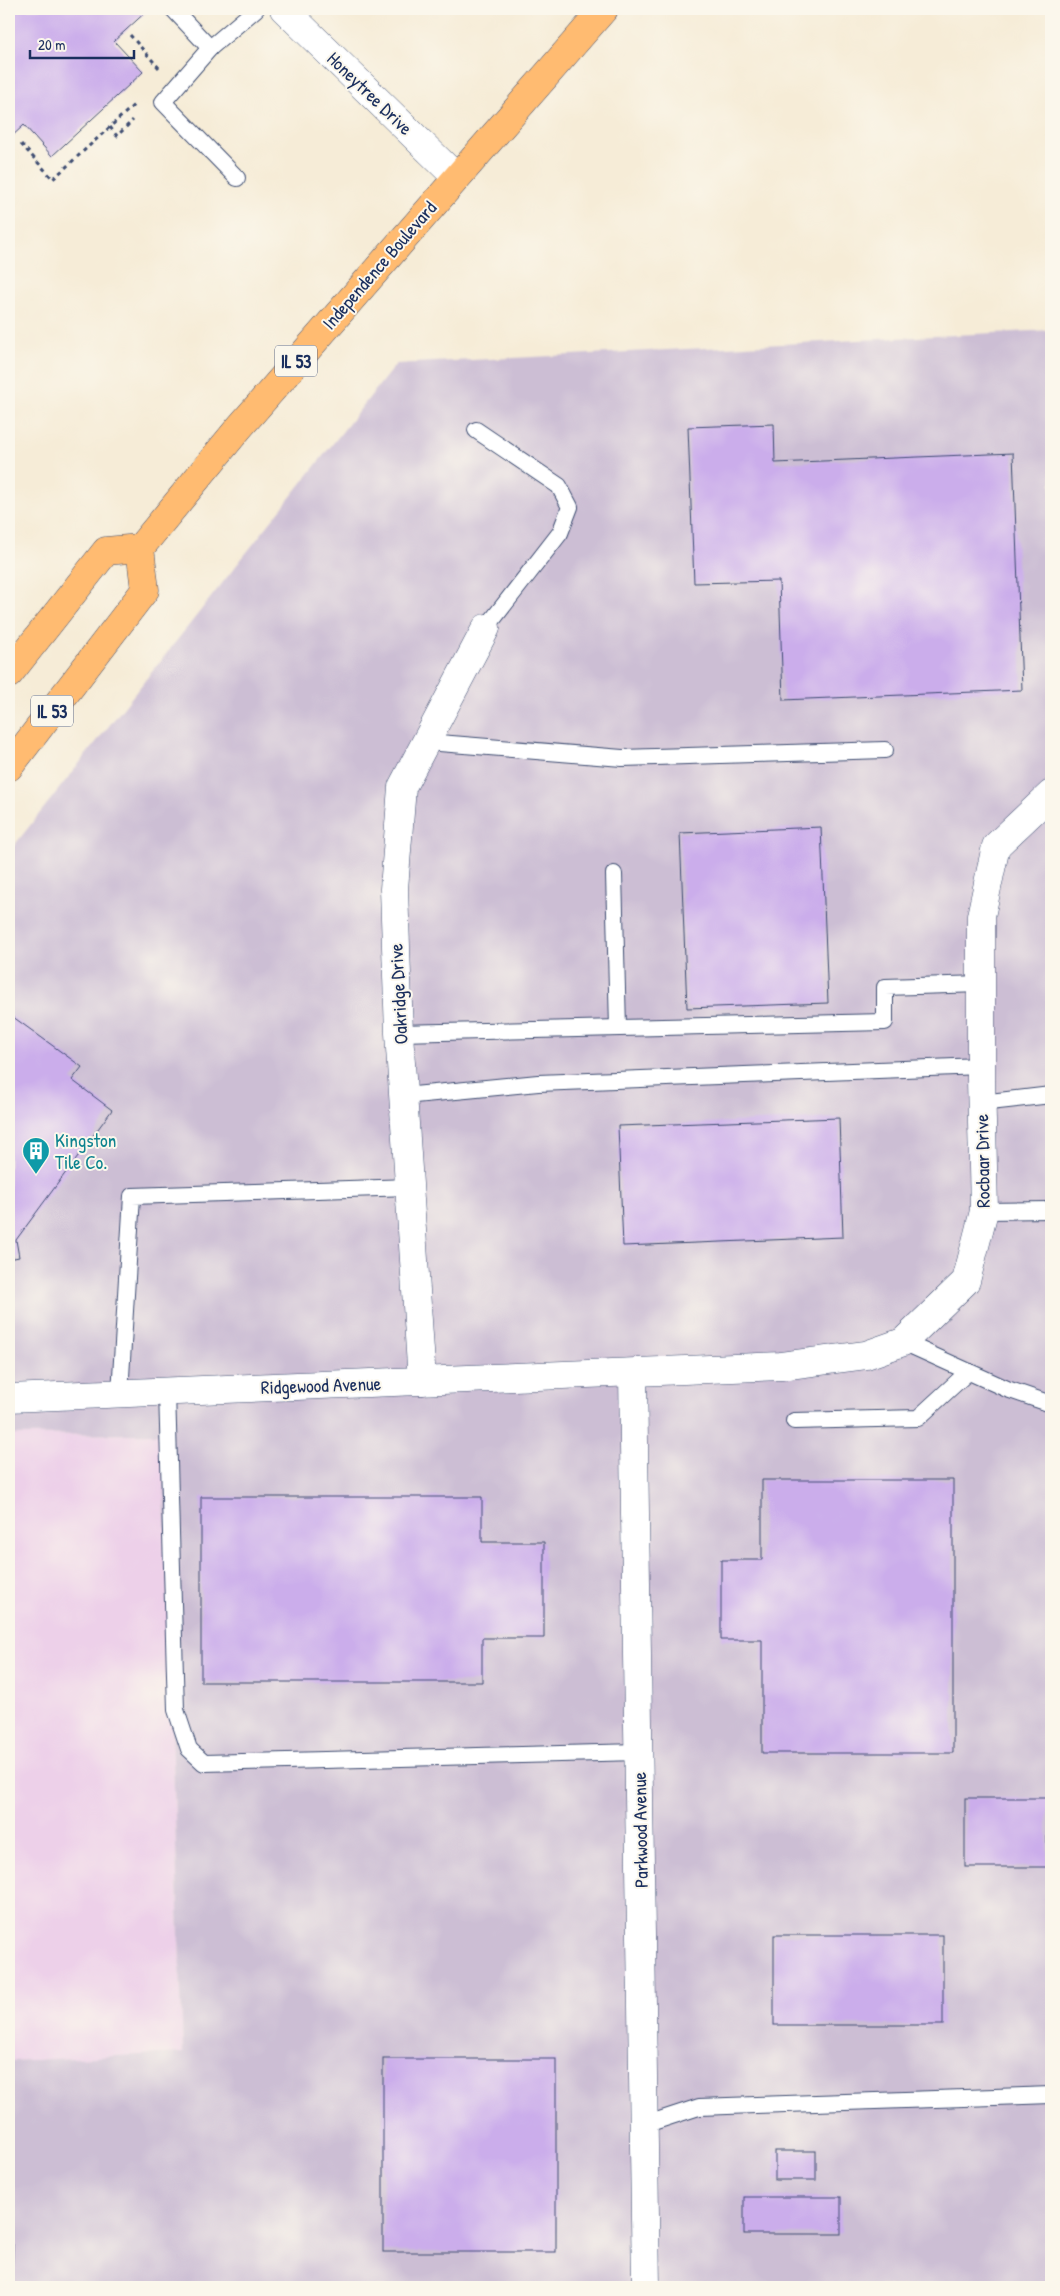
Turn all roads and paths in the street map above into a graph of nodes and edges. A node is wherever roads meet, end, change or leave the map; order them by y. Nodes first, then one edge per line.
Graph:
1 (173, 9) edge
2 (256, 9) edge
3 (284, 9) edge
4 (604, 9) edge
5 (130, 35) dead end
6 (210, 48) junction
7 (160, 68) dead end
8 (138, 101) dead end
9 (133, 120) dead end
10 (110, 128) junction
11 (21, 144) dead end
12 (456, 177) junction
13 (237, 178) dead end
14 (476, 430) dead end
15 (140, 548) junction
16 (486, 628) joint
17 (9, 674) edge
18 (427, 742) junction
19 (885, 750) dead end
20 (9, 767) edge
21 (1051, 794) edge
22 (614, 874) dead end
23 (981, 984) junction
24 (618, 1028) junction
25 (399, 1033) junction
26 (981, 1066) junction
27 (404, 1096) junction
28 (1051, 1096) edge
29 (982, 1103) junction
30 (410, 1187) junction
31 (1051, 1210) edge
32 (984, 1211) junction
33 (903, 1342) junction
34 (968, 1372) junction
35 (633, 1373) junction
36 (422, 1381) junction
37 (167, 1391) junction
38 (120, 1394) junction
39 (9, 1398) edge
40 (1051, 1404) edge
41 (794, 1421) dead end
42 (639, 1752) junction
43 (1051, 2095) edge
44 (644, 2125) junction
45 (646, 2287) edge

1 - 6 lane
2 - 6 lane
3 - 12 street, Honeytree Drive
4 - 12 main road, Independence Boulevard / IL 53
5 - 7 path
6 - 13 lane
8 - 10 path
9 - 10 path
10 - 11 path
12 - 15 main road, Independence Boulevard / IL 53
14 - 16 lane
15 - 17 main road
15 - 20 main road, IL 53
16 - 18 street, Oakridge Drive
18 - 19 lane
18 - 25 street, Oakridge Drive
21 - 23 street, Rocbaar Drive
22 - 24 lane
23 - 24 lane
23 - 26 street, Rocbaar Drive
24 - 25 lane
25 - 27 street, Oakridge Drive
26 - 27 lane
26 - 29 street, Rocbaar Drive
27 - 30 street, Oakridge Drive
28 - 29 lane
29 - 32 street, Rocbaar Drive
30 - 36 street, Oakridge Drive
30 - 38 lane
31 - 32 lane
32 - 33 street, Rocbaar Drive
33 - 34 lane
33 - 35 street, Rocbaar Drive
34 - 40 lane
34 - 41 lane
35 - 36 street, Ridgewood Avenue
35 - 42 street, Parkwood Avenue
36 - 37 street, Ridgewood Avenue
37 - 38 street, Ridgewood Avenue
37 - 42 lane
38 - 39 street, Ridgewood Avenue
42 - 44 street, Parkwood Avenue
43 - 44 lane
44 - 45 street, Parkwood Avenue

